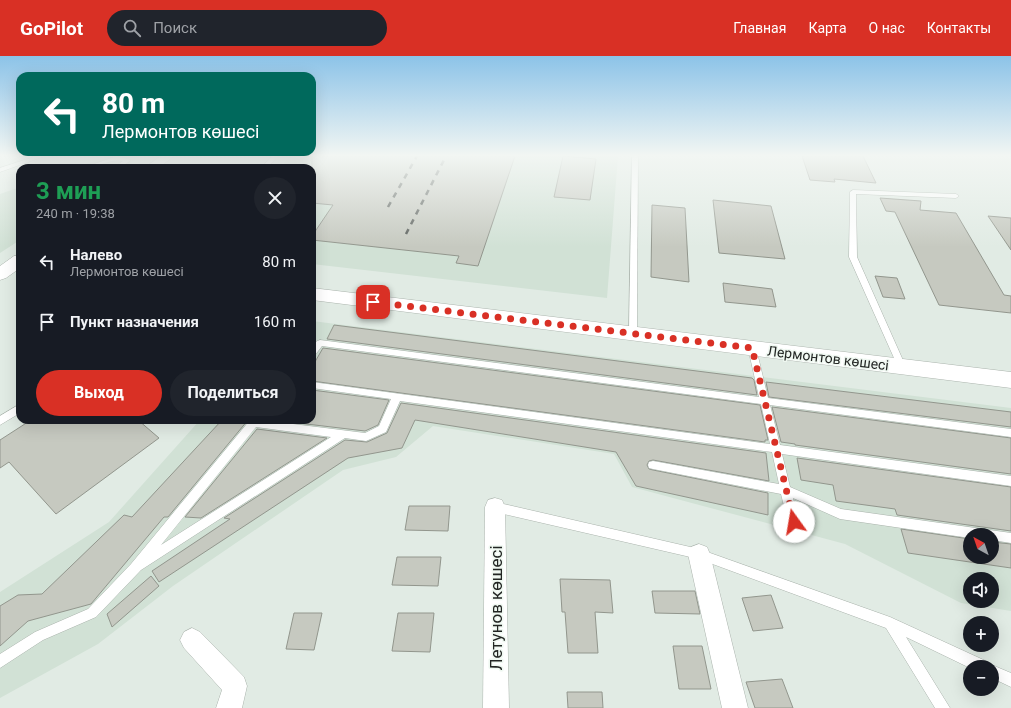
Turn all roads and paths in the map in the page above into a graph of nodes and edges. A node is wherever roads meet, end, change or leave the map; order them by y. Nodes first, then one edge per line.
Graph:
1 (635, 186) edge
2 (956, 196) dead end
3 (16, 263) edge
4 (0, 274) edge
5 (316, 294) edge
6 (633, 333) junction
7 (316, 348) edge
8 (752, 348) junction
9 (902, 367) junction
10 (1011, 380) edge
11 (316, 385) edge
12 (397, 396) junction
13 (764, 401) junction
14 (16, 411) edge
15 (0, 421) edge
16 (253, 424) edge
17 (274, 424) edge
18 (1011, 433) edge
19 (342, 435) junction
20 (776, 449) junction
21 (652, 465) dead end
22 (1011, 481) edge
23 (786, 490) junction
24 (495, 507) joint
25 (794, 522) dead end
26 (963, 531) edge
27 (999, 537) edge
28 (1011, 538) edge
29 (699, 554) junction
30 (135, 568) junction
31 (890, 623) junction
32 (192, 640) dead end
33 (968, 660) edge
34 (0, 662) edge
35 (999, 674) edge
36 (1011, 680) edge
37 (229, 708) edge
38 (496, 708) edge
39 (735, 708) edge
40 (943, 708) edge

1 - 6 lane
2 - 9 lane
3 - 4 street
5 - 6 street, Лермонтов көшесі
6 - 8 street, Лермонтов көшесі
7 - 13 lane
8 - 9 street, Лермонтов көшесі
8 - 13 lane
9 - 10 street, Лермонтов көшесі
11 - 12 lane
12 - 19 lane
12 - 20 lane
13 - 18 lane
13 - 20 lane
14 - 15 lane
16 - 30 lane
17 - 19 lane
19 - 30 lane
20 - 22 lane
20 - 23 lane
21 - 23 lane
23 - 25 lane
23 - 26 lane
24 - 29 lane
24 - 38 street, Летунов көшесі
27 - 28 lane
29 - 31 lane
29 - 39 street
30 - 34 lane
31 - 33 lane
31 - 40 lane
32 - 37 street
35 - 36 lane

